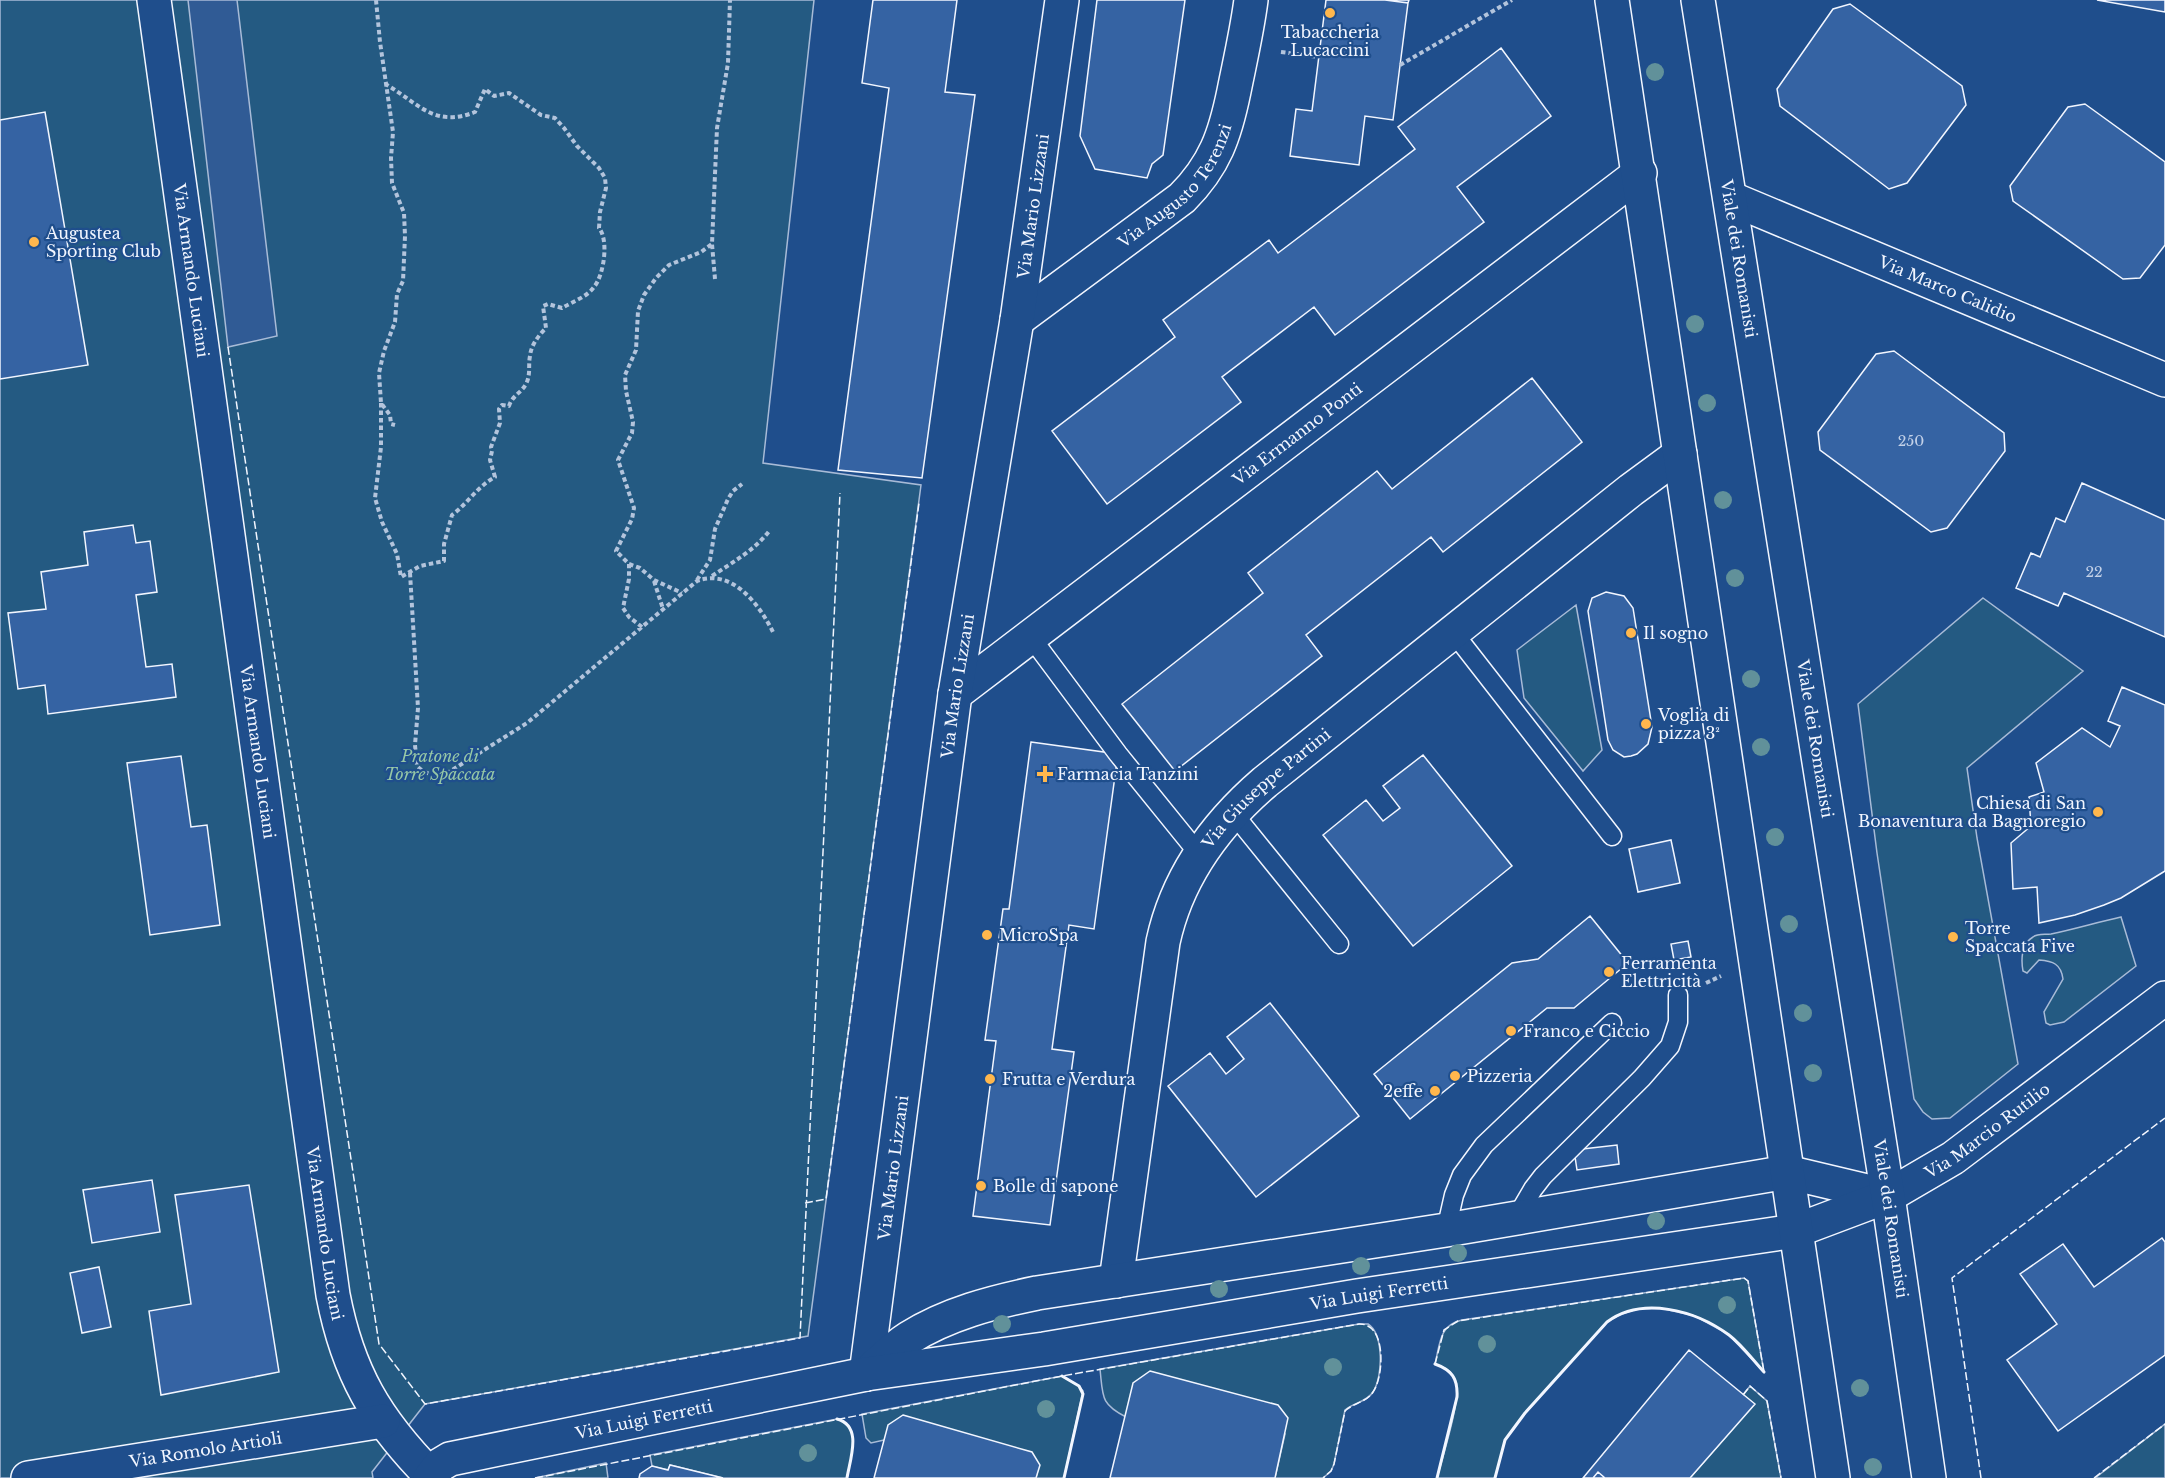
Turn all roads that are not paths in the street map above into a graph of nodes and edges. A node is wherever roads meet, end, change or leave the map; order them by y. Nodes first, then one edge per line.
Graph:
1 (154, 0) edge
2 (1062, 0) edge
3 (1251, 0) edge
4 (1612, 0) edge
5 (1698, 0) edge
6 (1640, 173) junction
7 (1730, 198) junction
8 (1017, 320) junction
9 (2165, 380) edge
10 (1680, 454) junction
11 (1453, 632) junction
12 (1030, 636) junction
13 (955, 694) junction
14 (1233, 813) junction
15 (1612, 836) dead end
16 (1199, 854) junction
17 (1339, 944) dead end
18 (1678, 995) dead end
19 (2165, 998) edge
20 (1612, 1023) dead end
21 (1787, 1172) junction
22 (1888, 1196) junction
23 (1516, 1218) junction
24 (1446, 1230) junction
25 (1795, 1231) junction
26 (1116, 1281) junction
27 (866, 1374) junction
28 (383, 1421) junction
29 (430, 1477) edge
30 (28, 1478) edge
31 (1833, 1478) edge
32 (1929, 1478) edge

1 - 28 street, Via Armando Luciani
2 - 8 street, Via Mario Lizzani
3 - 8 street, Via Augusto Terenzi
4 - 6 street
5 - 7 street, Viale dei Romanisti
6 - 10 street
6 - 12 street, Via Ermanno Ponti
7 - 9 street, Via Marco Calidio
7 - 22 street, Viale dei Romanisti
8 - 13 street, Via Mario Lizzani
10 - 11 street, Via Giuseppe Partini
10 - 21 street
11 - 14 street, Via Giuseppe Partini
11 - 15 lane
12 - 13 street, Via Ermanno Ponti
12 - 16 lane
13 - 27 street, Via Mario Lizzani
14 - 16 street, Via Giuseppe Partini
14 - 17 lane
16 - 26 street, Via Giuseppe Partini
18 - 23 lane
19 - 22 street, Via Marcio Rutilio
20 - 24 lane
21 - 22 street
21 - 23 street, Via Luigi Ferretti
21 - 25 street
22 - 25 street, Via Luigi Ferretti
22 - 32 street, Viale dei Romanisti
23 - 24 street, Via Luigi Ferretti
24 - 26 street, Via Luigi Ferretti
25 - 27 street, Via Luigi Ferretti
25 - 31 street
26 - 27 street, Via Luigi Ferretti
27 - 29 street, Via Luigi Ferretti
28 - 29 street, Via Armando Luciani
28 - 30 street, Via Romolo Artioli

